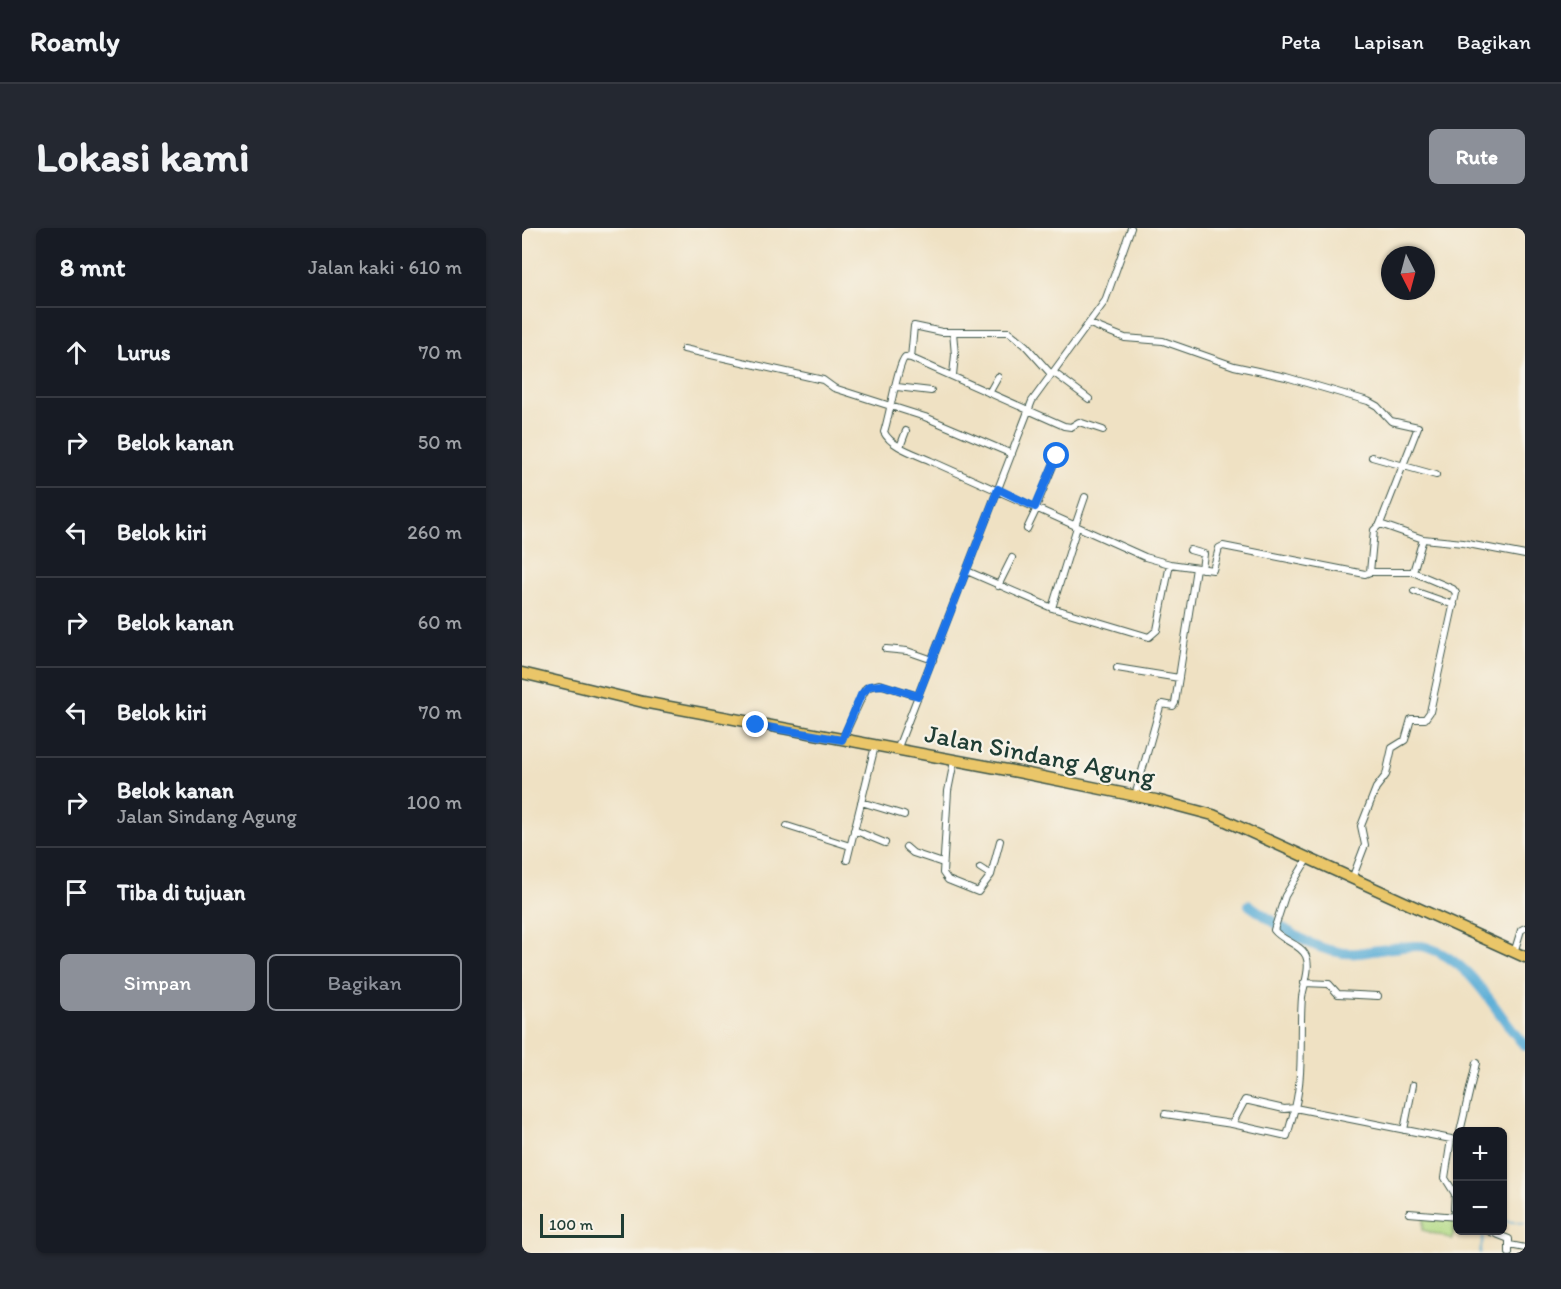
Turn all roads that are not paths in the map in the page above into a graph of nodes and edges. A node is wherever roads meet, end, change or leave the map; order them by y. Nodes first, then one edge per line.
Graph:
1 (1131, 228) edge
2 (1090, 324) junction
3 (953, 332) junction
4 (684, 349) dead end
5 (912, 358) junction
6 (1052, 373) junction
7 (953, 375) junction
8 (998, 377) dead end
9 (897, 387) junction
10 (931, 391) dead end
11 (990, 393) junction
12 (1089, 399) dead end
13 (891, 406) junction
14 (1028, 411) junction
15 (1103, 430) dead end
16 (906, 431) dead end
17 (900, 447) junction
18 (1012, 453) junction
19 (1057, 456) dead end
20 (1372, 457) dead end
21 (1404, 467) junction
22 (1436, 475) dead end
23 (998, 489) junction
24 (1085, 497) dead end
25 (1036, 508) junction
26 (1380, 524) junction
27 (1076, 526) junction
28 (1027, 529) dead end
29 (1423, 539) junction
30 (1191, 550) dead end
31 (1525, 555) edge
32 (1012, 558) dead end
33 (1170, 564) junction
34 (1199, 568) junction
35 (967, 571) junction
36 (1370, 572) junction
37 (1413, 572) junction
38 (998, 586) junction
39 (1414, 591) dead end
40 (1454, 605) junction
41 (1052, 608) junction
42 (886, 649) dead end
43 (933, 660) junction
44 (1117, 668) dead end
45 (522, 673) edge
46 (1179, 678) junction
47 (918, 696) junction
48 (842, 740) junction
49 (875, 746) junction
50 (897, 750) junction
51 (954, 761) junction
52 (1135, 796) junction
53 (861, 802) junction
54 (904, 815) dead end
55 (787, 826) dead end
56 (854, 830) junction
57 (1000, 842) dead end
58 (885, 843) dead end
59 (850, 846) junction
60 (906, 847) dead end
61 (1308, 858) junction
62 (847, 860) dead end
63 (943, 864) junction
64 (980, 868) dead end
65 (991, 875) junction
66 (1352, 879) junction
67 (1525, 928) edge
68 (1520, 955) edge
69 (1304, 983) junction
70 (1378, 996) dead end
71 (1476, 1063) dead end
72 (1413, 1085) dead end
73 (1295, 1107) junction
74 (1165, 1114) dead end
75 (1232, 1124) junction
76 (1461, 1127) edge
77 (1404, 1130) junction
78 (1453, 1138) edge
79 (1453, 1142) edge
80 (1453, 1191) edge
81 (1409, 1213) dead end
82 (1453, 1217) edge
83 (1499, 1235) edge
84 (1510, 1245) junction
85 (1525, 1248) edge
86 (1509, 1253) edge

1 - 2 street
2 - 6 street
2 - 21 street
3 - 5 street
3 - 6 street
3 - 7 street
4 - 13 street
5 - 7 street
5 - 9 street
6 - 12 street
6 - 14 street
7 - 11 street
8 - 11 street
9 - 10 street
9 - 13 street
11 - 14 street
13 - 17 street
13 - 18 street
14 - 15 street
14 - 18 street
16 - 17 street
17 - 23 street
18 - 23 street
19 - 25 street
20 - 21 street
21 - 22 street
21 - 26 street
23 - 25 street
23 - 35 street
24 - 27 street
25 - 27 street
25 - 28 street
26 - 29 street
26 - 36 street
27 - 33 street
27 - 41 street
29 - 31 street
29 - 37 street
30 - 34 street
32 - 38 street
33 - 34 street
33 - 41 street
34 - 36 street
34 - 46 street
35 - 38 street
35 - 43 street
36 - 37 street
37 - 40 street
38 - 41 street
39 - 40 street
40 - 66 street
42 - 43 street
43 - 47 street
44 - 46 street
45 - 48 main road, Jalan Sindang Agung
46 - 52 street
47 - 48 street
47 - 50 street
48 - 49 main road, Jalan Sindang Agung
49 - 50 main road, Jalan Sindang Agung
49 - 53 street
50 - 51 main road, Jalan Sindang Agung
51 - 52 main road, Jalan Sindang Agung
51 - 63 street
52 - 61 main road, Jalan Sindang Agung
53 - 54 street
53 - 56 street
55 - 59 street
56 - 58 street
56 - 59 street
57 - 65 street
59 - 62 street
60 - 63 street
61 - 66 main road, Jalan Sindang Agung
61 - 69 street
63 - 65 street
64 - 65 street
66 - 68 main road, Jalan Sindang Agung
67 - 68 street
69 - 70 street
69 - 73 street
71 - 76 street
72 - 77 street
73 - 75 street
73 - 75 street
73 - 77 street
74 - 75 street
77 - 78 street
79 - 80 street
81 - 82 street
83 - 84 street
84 - 85 street
84 - 86 street

